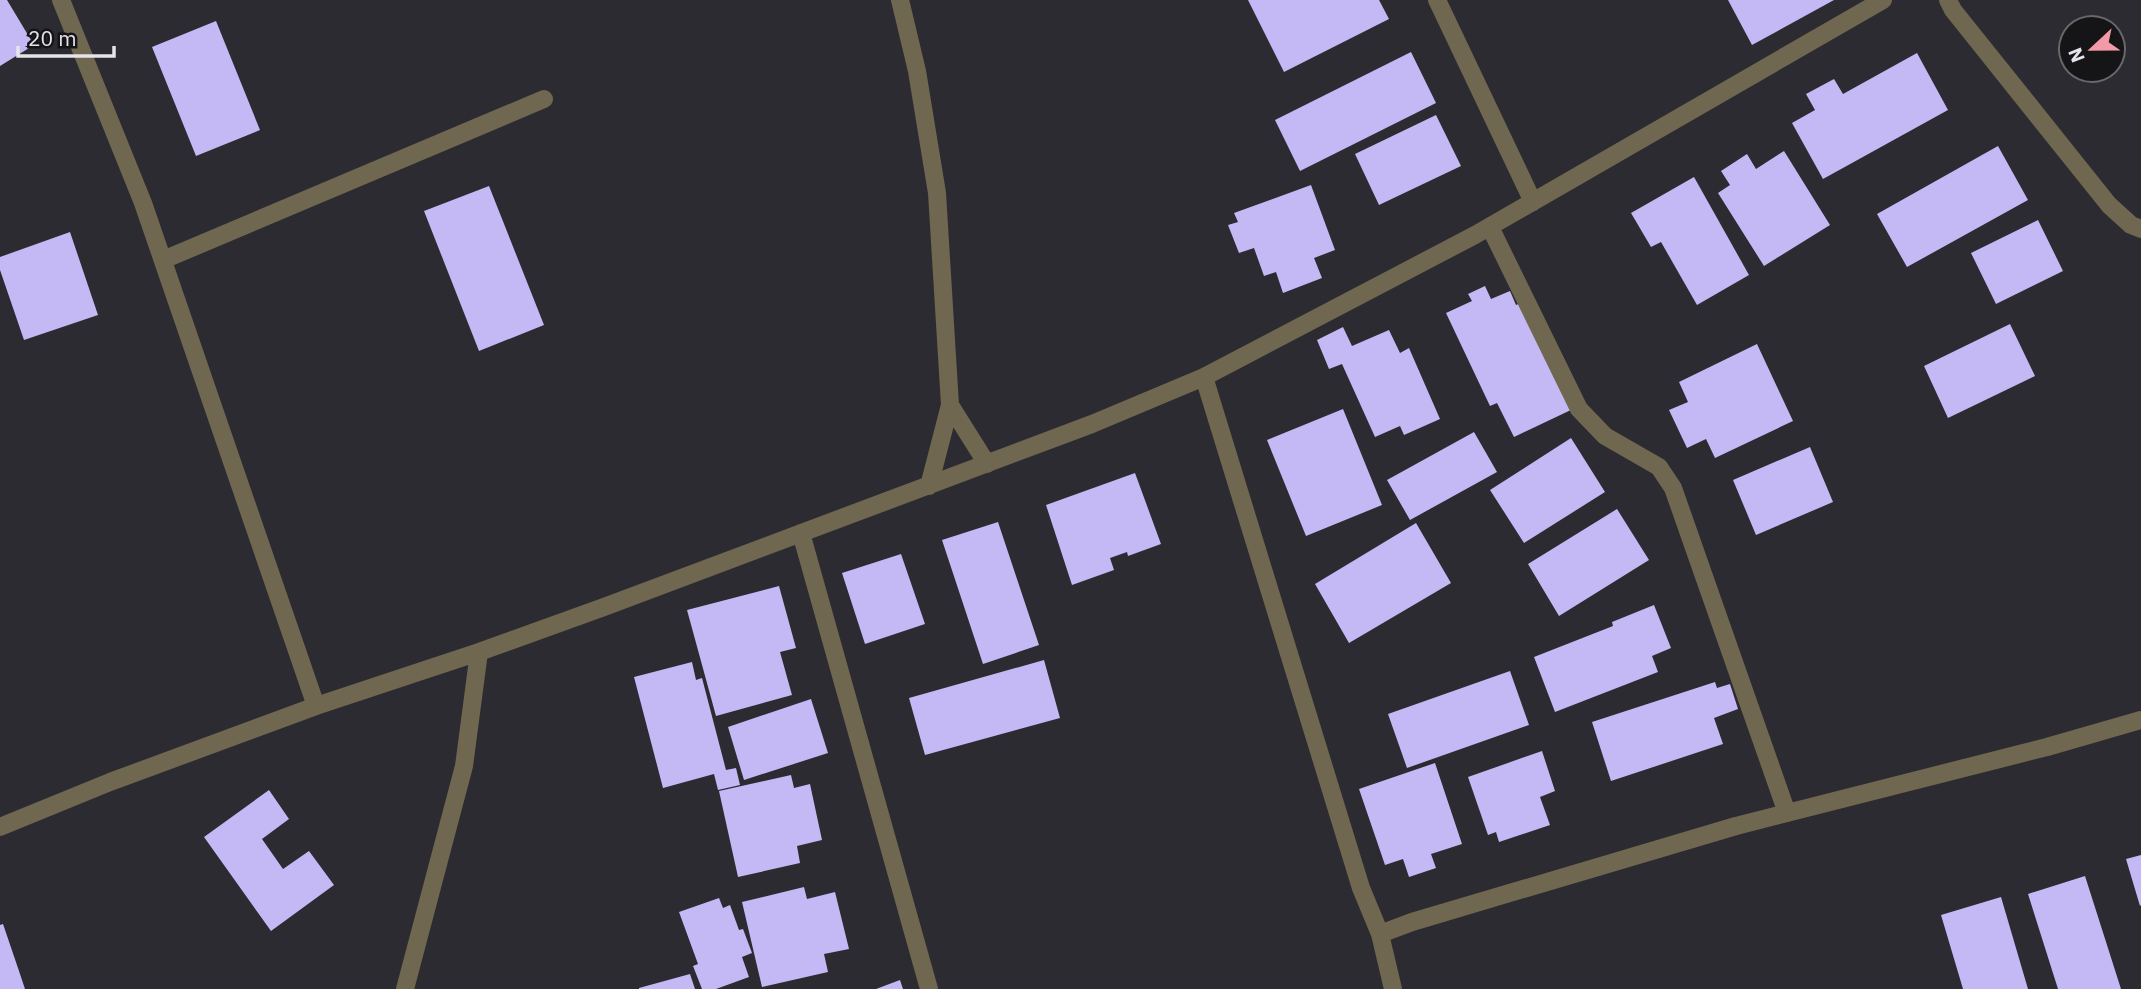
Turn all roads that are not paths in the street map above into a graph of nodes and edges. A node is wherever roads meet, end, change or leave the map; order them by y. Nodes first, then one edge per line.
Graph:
1 (61, 0) edge
2 (900, 0) edge
3 (1437, 0) edge
4 (1883, 0) edge
5 (1948, 0) edge
6 (544, 99) dead end
7 (1533, 202) junction
8 (1490, 227) junction
9 (2141, 229) edge
10 (163, 260) junction
11 (1204, 377) junction
12 (950, 405) junction
13 (988, 464) junction
14 (929, 486) junction
15 (801, 533) junction
16 (479, 652) junction
17 (316, 706) junction
18 (2141, 720) edge
19 (1787, 813) junction
20 (0, 827) edge
21 (1380, 934) junction
22 (405, 989) edge
23 (929, 989) edge
24 (1393, 989) edge

1 - 10 street
2 - 12 street
3 - 7 street
4 - 7 street
5 - 9 street
6 - 10 street
7 - 8 street
8 - 11 street
8 - 19 street
10 - 17 street
11 - 13 street
11 - 21 street
12 - 13 street
12 - 14 street
13 - 14 street
14 - 15 street
15 - 16 street
15 - 23 street
16 - 17 street
16 - 22 street
17 - 20 street
18 - 19 street
19 - 21 street
21 - 24 street

